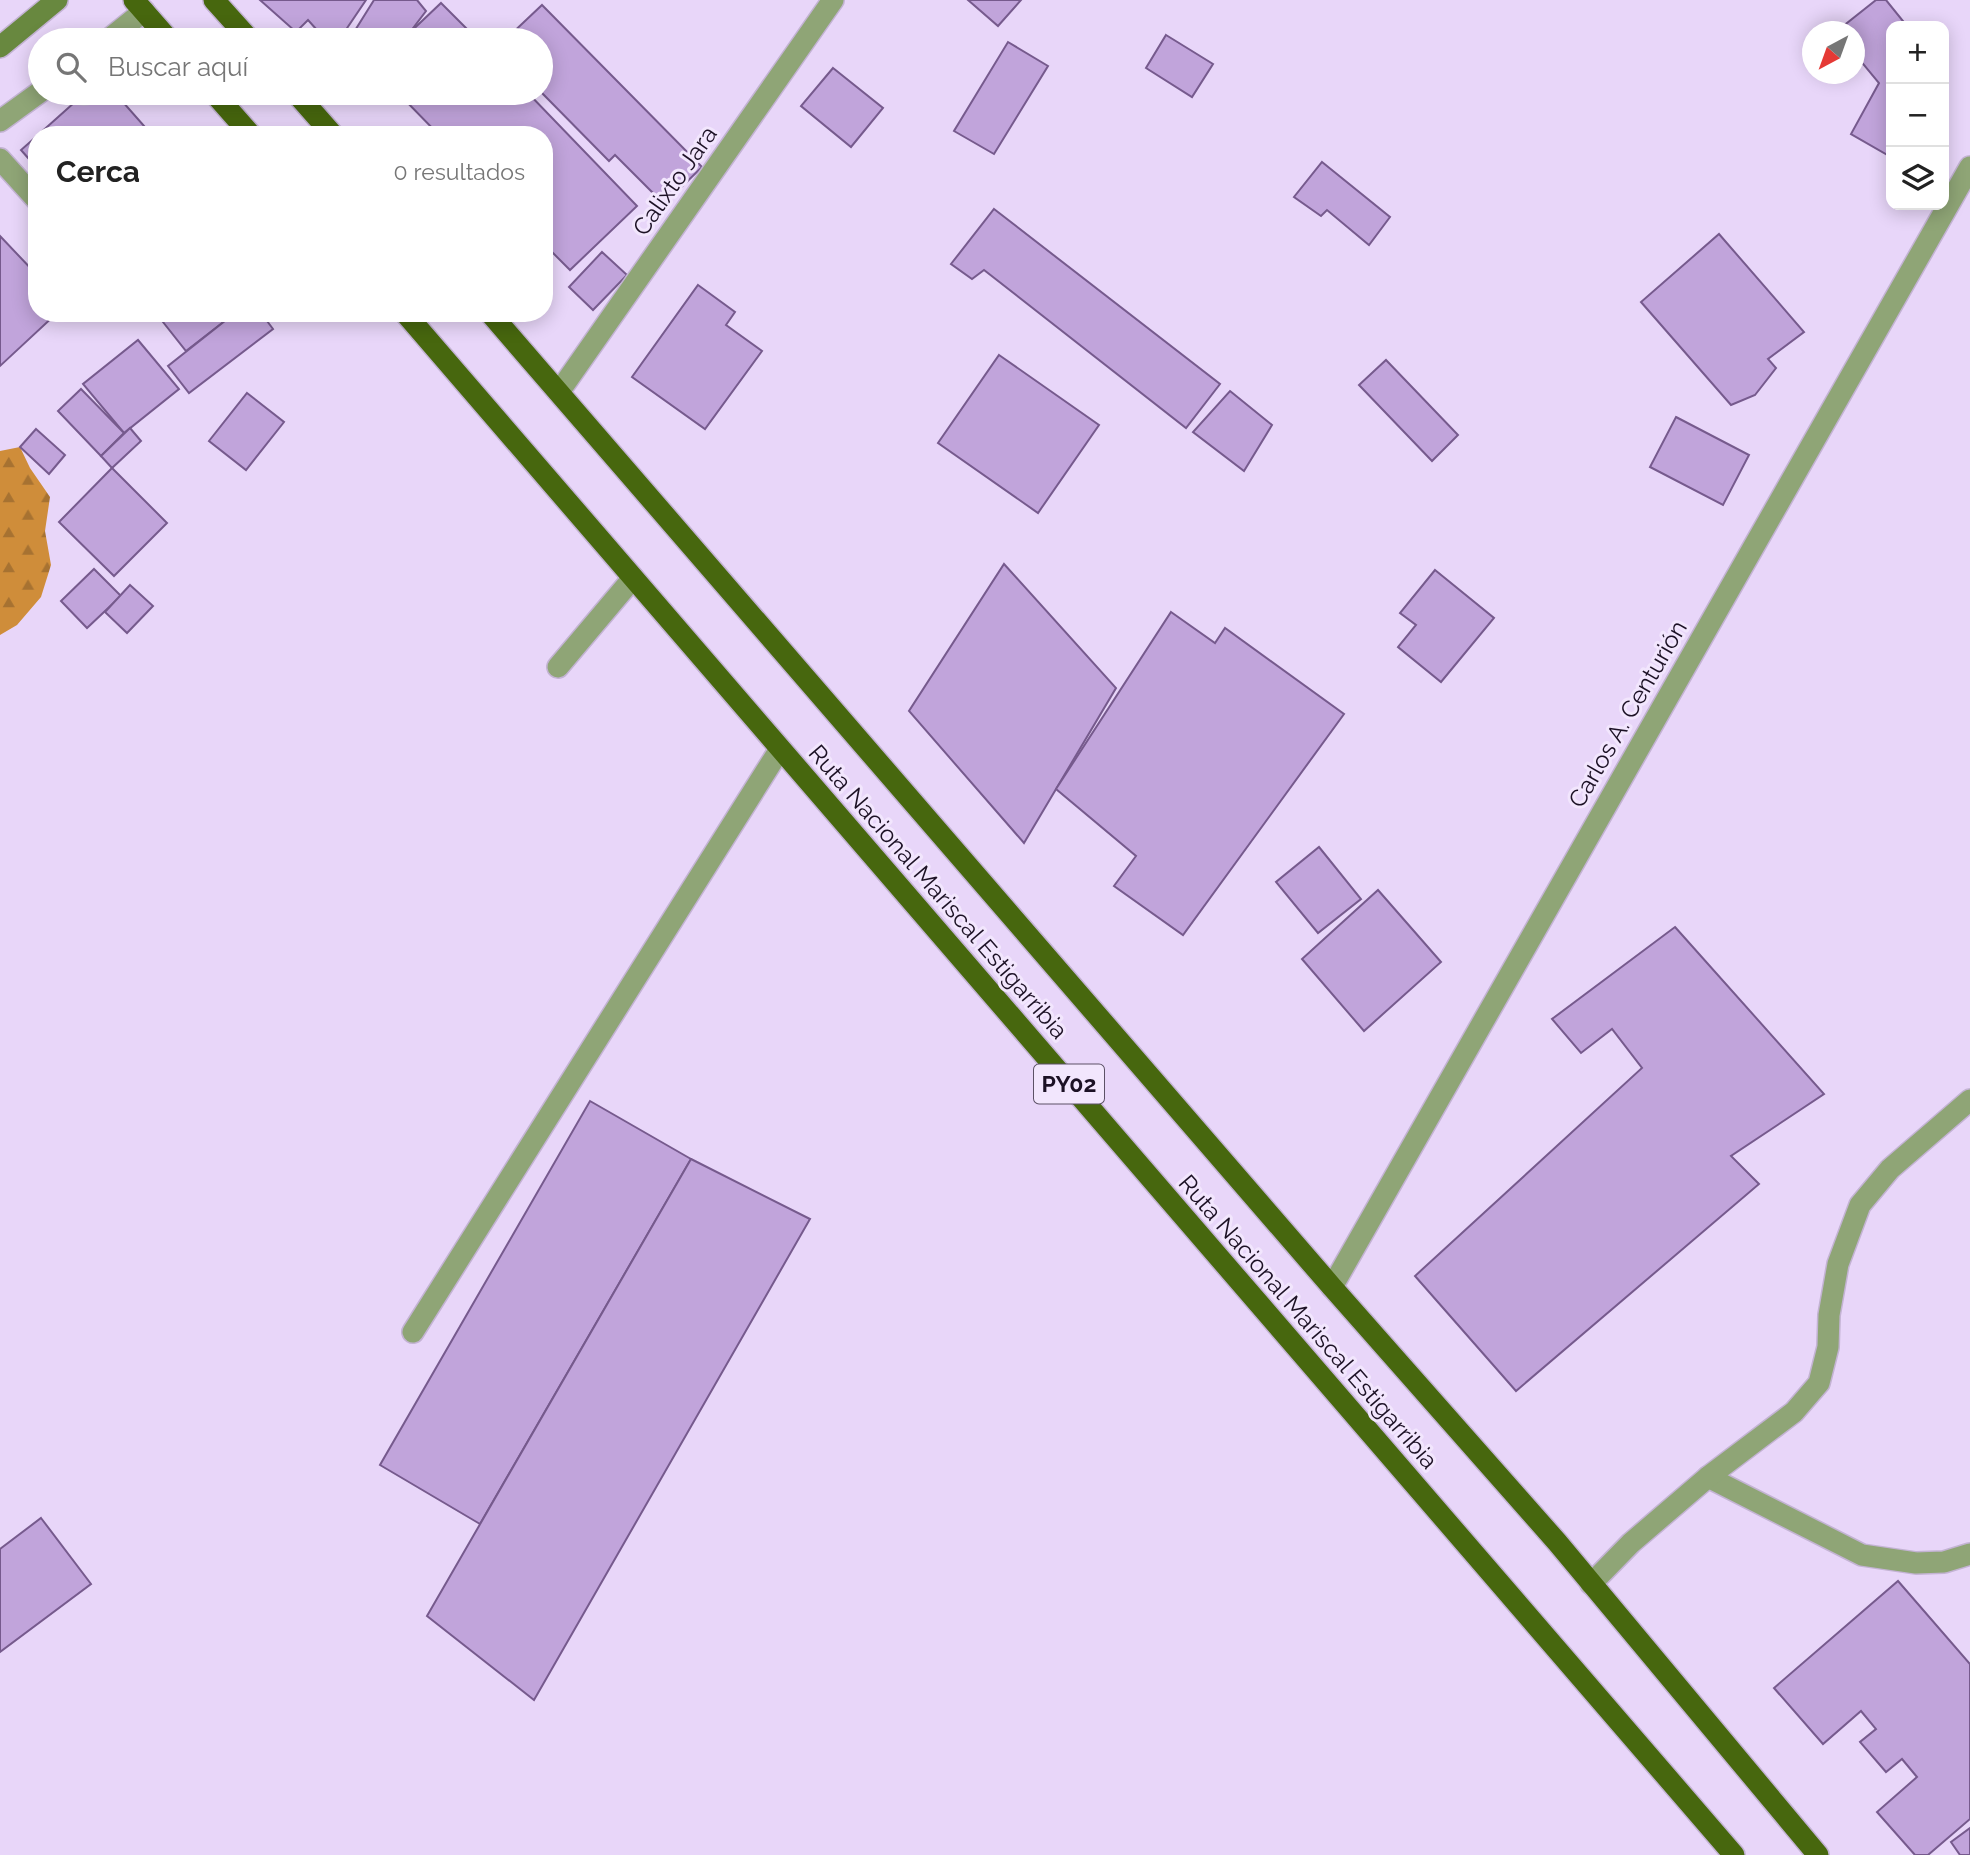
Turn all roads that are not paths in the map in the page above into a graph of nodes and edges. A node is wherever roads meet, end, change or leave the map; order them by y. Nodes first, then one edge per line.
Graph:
1 (57, 0) edge
2 (214, 0) edge
3 (833, 0) edge
4 (139, 6) edge
5 (119, 28) edge
6 (158, 28) edge
7 (239, 28) edge
8 (0, 47) edge
9 (28, 101) edge
10 (225, 105) edge
11 (307, 105) edge
12 (0, 121) edge
13 (243, 126) edge
14 (325, 126) edge
15 (0, 159) edge
16 (1970, 167) edge
17 (28, 190) edge
18 (413, 322) edge
19 (498, 322) edge
20 (559, 392) junction
21 (632, 578) junction
22 (558, 667) dead end
23 (780, 749) junction
24 (1970, 1100) edge
25 (1332, 1287) junction
26 (413, 1332) dead end
27 (1709, 1477) junction
28 (1970, 1554) edge
29 (1591, 1584) junction
30 (1734, 1855) edge
31 (1818, 1855) edge

1 - 8 main road
2 - 7 highway
3 - 20 street, Calixto Jara
4 - 5 street
4 - 6 highway
9 - 12 street
10 - 13 highway
11 - 14 highway
15 - 17 street
16 - 25 street, Carlos A. Centurión
18 - 21 highway, Ruta Nacional Mariscal Estigarribia / PY02
19 - 20 highway, Ruta Nacional Mariscal Estigarribia / PY02
20 - 25 highway, Ruta Nacional Mariscal Estigarribia / PY02
21 - 22 street
21 - 23 highway, Ruta Nacional Mariscal Estigarribia / PY02
23 - 26 street
23 - 30 highway, Ruta Nacional Mariscal Estigarribia / PY02
24 - 27 street
25 - 29 highway, Ruta Nacional Mariscal Estigarribia / PY02
27 - 28 street
27 - 29 street
29 - 31 highway, Ruta Nacional Mariscal Estigarribia / PY02

